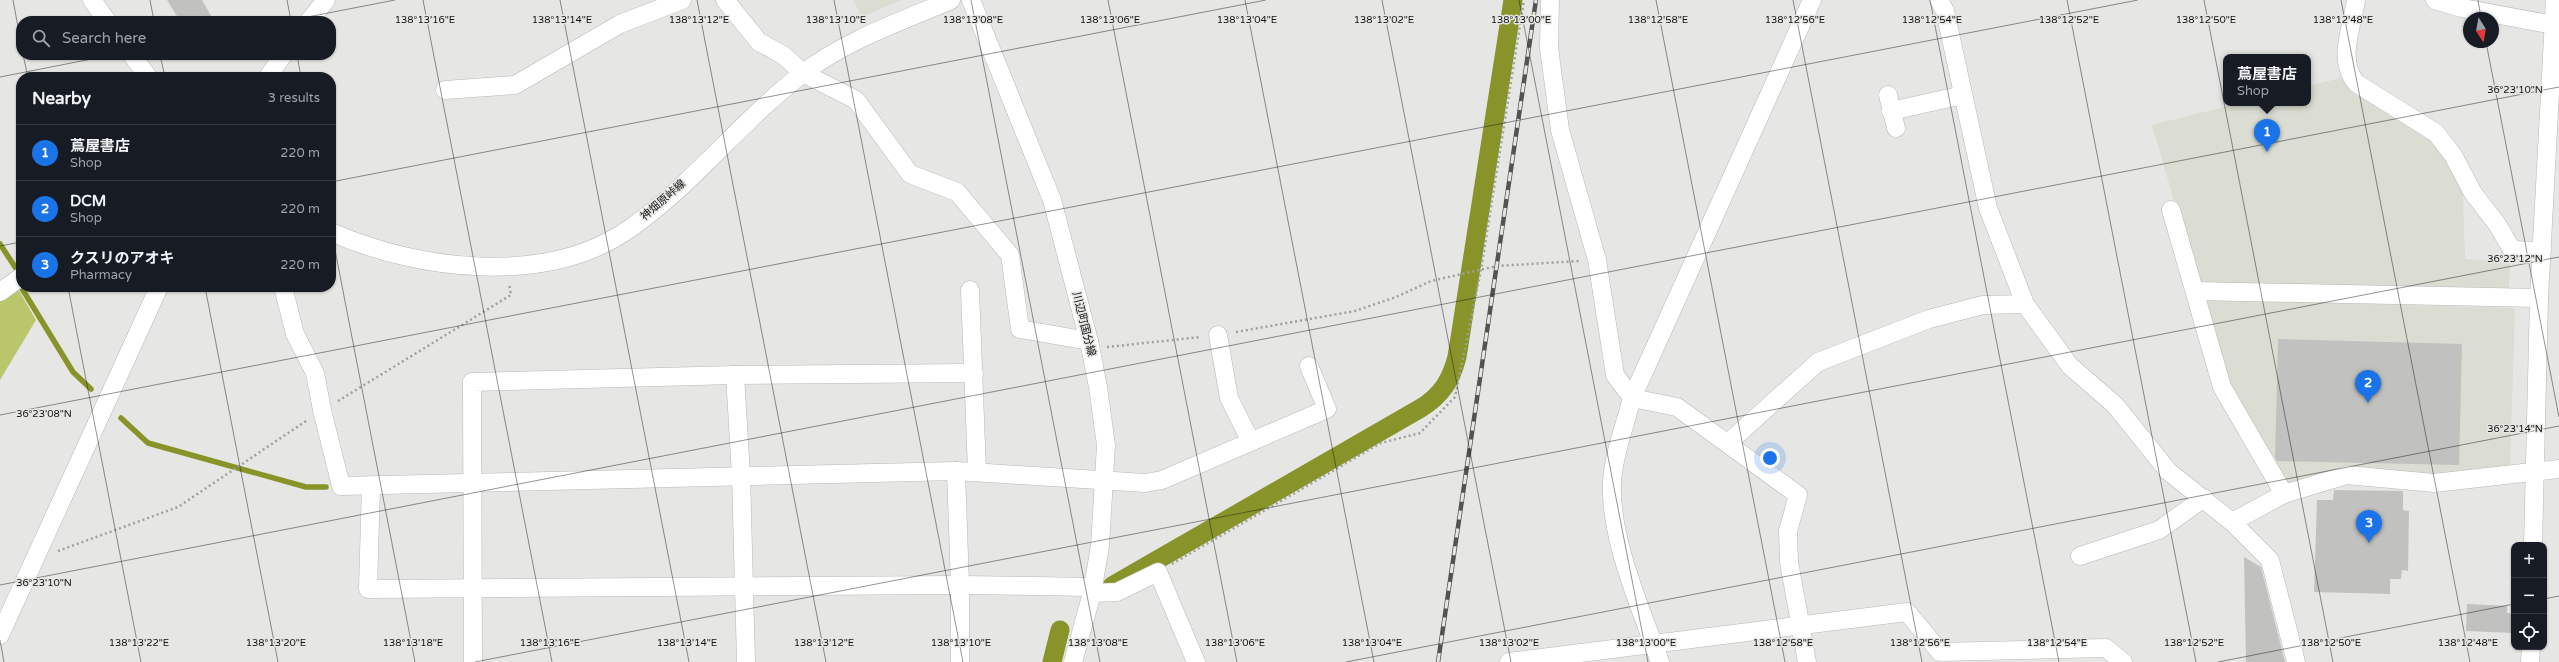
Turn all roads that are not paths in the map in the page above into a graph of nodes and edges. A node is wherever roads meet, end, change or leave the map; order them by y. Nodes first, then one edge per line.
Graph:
1 (92, 0) edge
2 (326, 0) edge
3 (682, 0) edge
4 (725, 0) edge
5 (951, 0) edge
6 (971, 0) edge
7 (1550, 0) edge
8 (1812, 0) edge
9 (1939, 0) edge
10 (2356, 0) edge
11 (2435, 0) edge
12 (2555, 0) edge
13 (103, 16) edge
14 (313, 16) edge
15 (2554, 25) junction
16 (136, 60) edge
17 (280, 60) edge
18 (144, 72) edge
19 (271, 72) edge
20 (803, 73) junction
21 (445, 90) dead end
22 (1963, 95) junction
23 (1892, 111) dead end
24 (2171, 210) dead end
25 (336, 234) edge
26 (2542, 251) junction
27 (16, 281) edge
28 (970, 290) dead end
29 (2195, 291) junction
30 (0, 292) edge
31 (157, 292) edge
32 (285, 292) edge
33 (2540, 298) junction
34 (2025, 304) junction
35 (1218, 335) road end
36 (1089, 341) junction
37 (1309, 366) dead end
38 (974, 373) junction
39 (735, 375) junction
40 (1632, 398) junction
41 (1250, 440) junction
42 (1728, 443) junction
43 (2559, 469) edge
44 (956, 471) junction
45 (977, 471) junction
46 (2534, 471) junction
47 (741, 475) junction
48 (1105, 482) junction
49 (472, 484) junction
50 (371, 486) junction
51 (2284, 494) junction
52 (2204, 498) junction
53 (2232, 522) junction
54 (2533, 542) edge
55 (2080, 556) dead end
56 (960, 585) junction
57 (743, 587) junction
58 (473, 589) junction
59 (1093, 590) junction
60 (1799, 625) junction
61 (0, 635) edge
62 (1654, 645) junction
63 (2531, 650) edge
64 (473, 662) edge
65 (746, 662) edge
66 (960, 662) edge
67 (1073, 662) edge
68 (1196, 662) edge
69 (1509, 662) edge
70 (1660, 662) edge
71 (1807, 662) edge
72 (2123, 662) edge
73 (2296, 662) edge
74 (2530, 662) edge

1 - 13 street
2 - 14 street
3 - 21 street
4 - 20 street
5 - 20 street, 神畑原峠線
6 - 36 street, 川辺町国分線
7 - 40 street
8 - 40 street
9 - 22 street
10 - 26 street
11 - 15 street
12 - 15 street
15 - 26 street
16 - 18 street
17 - 19 street
20 - 25 street, 神畑原峠線
20 - 36 street
22 - 23 street
22 - 34 street
24 - 29 street
26 - 33 street
27 - 30 street
28 - 38 street
29 - 33 street
29 - 51 street
31 - 61 street
32 - 50 street
33 - 46 street
34 - 42 street
34 - 52 street
35 - 41 street
36 - 48 street, 川辺町国分線
37 - 41 street
38 - 39 street
38 - 45 street
39 - 47 street
39 - 49 street
40 - 42 street
40 - 62 street
41 - 48 street
42 - 60 street
43 - 46 street
44 - 45 street
44 - 47 street
44 - 56 street
45 - 48 street
46 - 51 street
46 - 54 street
47 - 49 street
47 - 57 street
48 - 59 street, 川辺町国分線
49 - 50 street
49 - 58 street
50 - 58 street
51 - 53 street
52 - 53 street
52 - 55 street
53 - 73 street
56 - 57 street
56 - 59 street
56 - 66 street
57 - 58 street
57 - 65 street
58 - 64 street
59 - 67 street, 川辺町国分線
59 - 68 street
60 - 62 street
60 - 71 street
60 - 72 street
62 - 69 street
62 - 70 street
63 - 74 street

